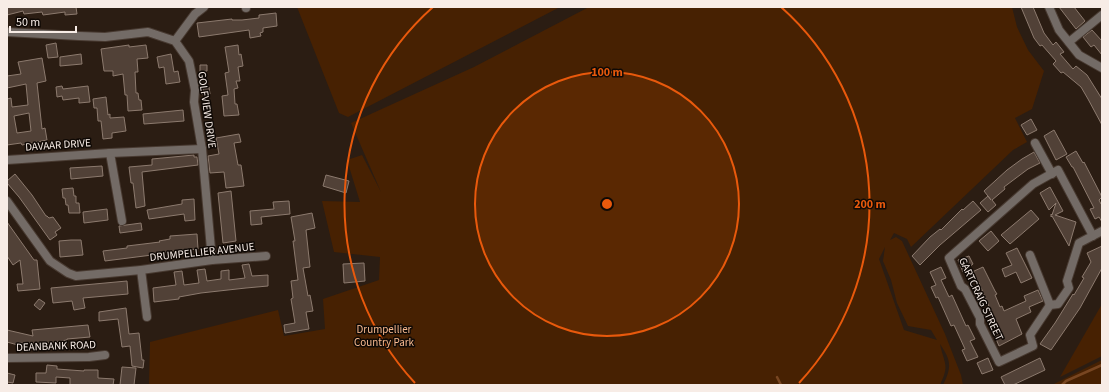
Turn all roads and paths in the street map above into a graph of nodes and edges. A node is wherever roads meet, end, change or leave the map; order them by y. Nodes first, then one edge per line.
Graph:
1 (204, 7) edge
2 (1049, 7) edge
3 (1102, 15) edge
4 (7, 32) edge
5 (175, 41) junction
6 (1069, 42) junction
7 (1102, 68) edge
8 (1035, 143) dead end
9 (202, 149) junction
10 (110, 153) junction
11 (7, 160) edge
12 (1052, 174) junction
13 (7, 202) edge
14 (122, 221) dead end
15 (1102, 231) edge
16 (1093, 236) junction
17 (1030, 255) dead end
18 (266, 256) dead end
19 (212, 260) junction
20 (141, 270) junction
21 (1050, 305) junction
22 (147, 317) dead end
23 (105, 355) dead end
24 (7, 358) edge

1 - 5 street
2 - 6 street
3 - 6 street
4 - 5 street
5 - 9 street, GOLFVIEW DRIVE
6 - 7 street
8 - 12 street
9 - 10 street, DAVAAR DRIVE
9 - 19 street, GOLFVIEW DRIVE
10 - 11 street, DAVAAR DRIVE
10 - 14 street
12 - 16 street
12 - 21 street, GARTCRAIG STREET
13 - 20 street, DRUMPELLIER AVENUE
15 - 16 street, GARTCRAIG STREET
16 - 21 street, GARTCRAIG STREET
17 - 21 street
18 - 19 street, DRUMPELLIER AVENUE
19 - 20 street, DRUMPELLIER AVENUE
20 - 22 street, DRUMPELLIER AVENUE
23 - 24 street, DEANBANK ROAD

